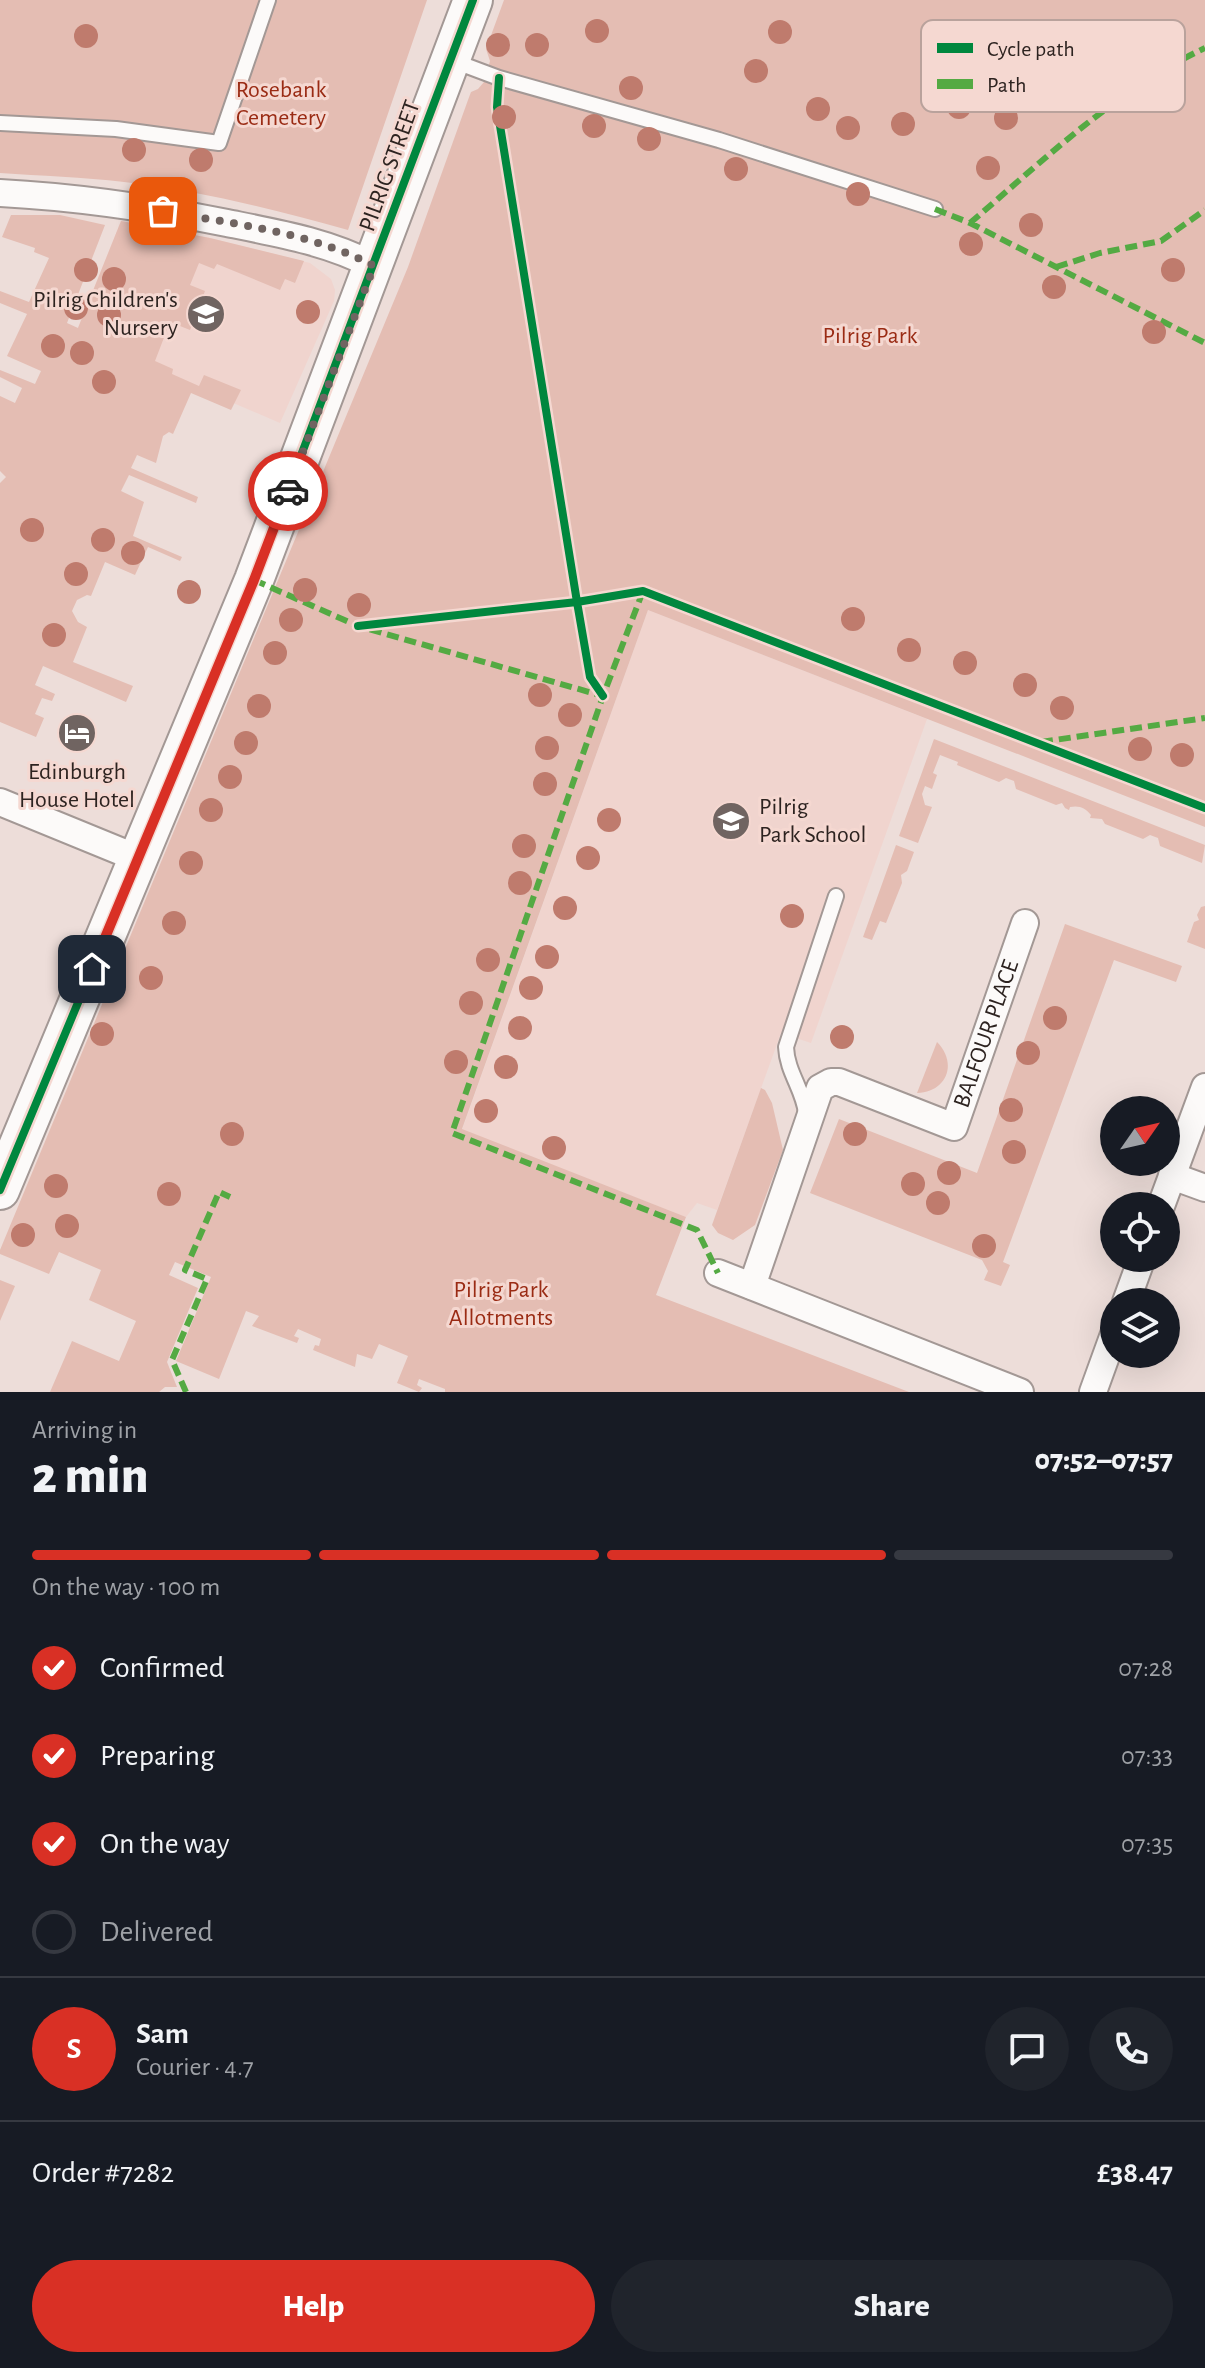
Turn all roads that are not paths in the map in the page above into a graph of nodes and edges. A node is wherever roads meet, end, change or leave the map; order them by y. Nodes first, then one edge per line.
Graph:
1 (268, 0) edge
2 (473, 0) edge
3 (451, 60) junction
4 (0, 123) edge
5 (0, 193) edge
6 (935, 209) dead end
7 (374, 266) junction
8 (0, 802) edge
9 (137, 858) junction
10 (836, 896) dead end
11 (1025, 923) dead end
12 (1205, 1087) edge
13 (805, 1133) junction
14 (1180, 1154) edge
15 (1172, 1176) joint
16 (1205, 1188) edge
17 (0, 1190) edge
18 (1166, 1192) edge
19 (718, 1273) dead end
20 (752, 1286) junction
21 (1102, 1368) edge
22 (1020, 1392) edge
23 (1093, 1392) edge

1 - 4 lane
2 - 3 street, PILRIG STREET
3 - 6 lane
3 - 7 street, PILRIG STREET
5 - 7 street
7 - 9 street, PILRIG STREET
8 - 9 street
9 - 17 street, PILRIG STREET
10 - 13 lane
11 - 13 street, BALFOUR PLACE
12 - 14 street
13 - 20 street, BALFOUR PLACE
15 - 16 street
15 - 18 street
19 - 20 street
20 - 22 street
21 - 23 street

